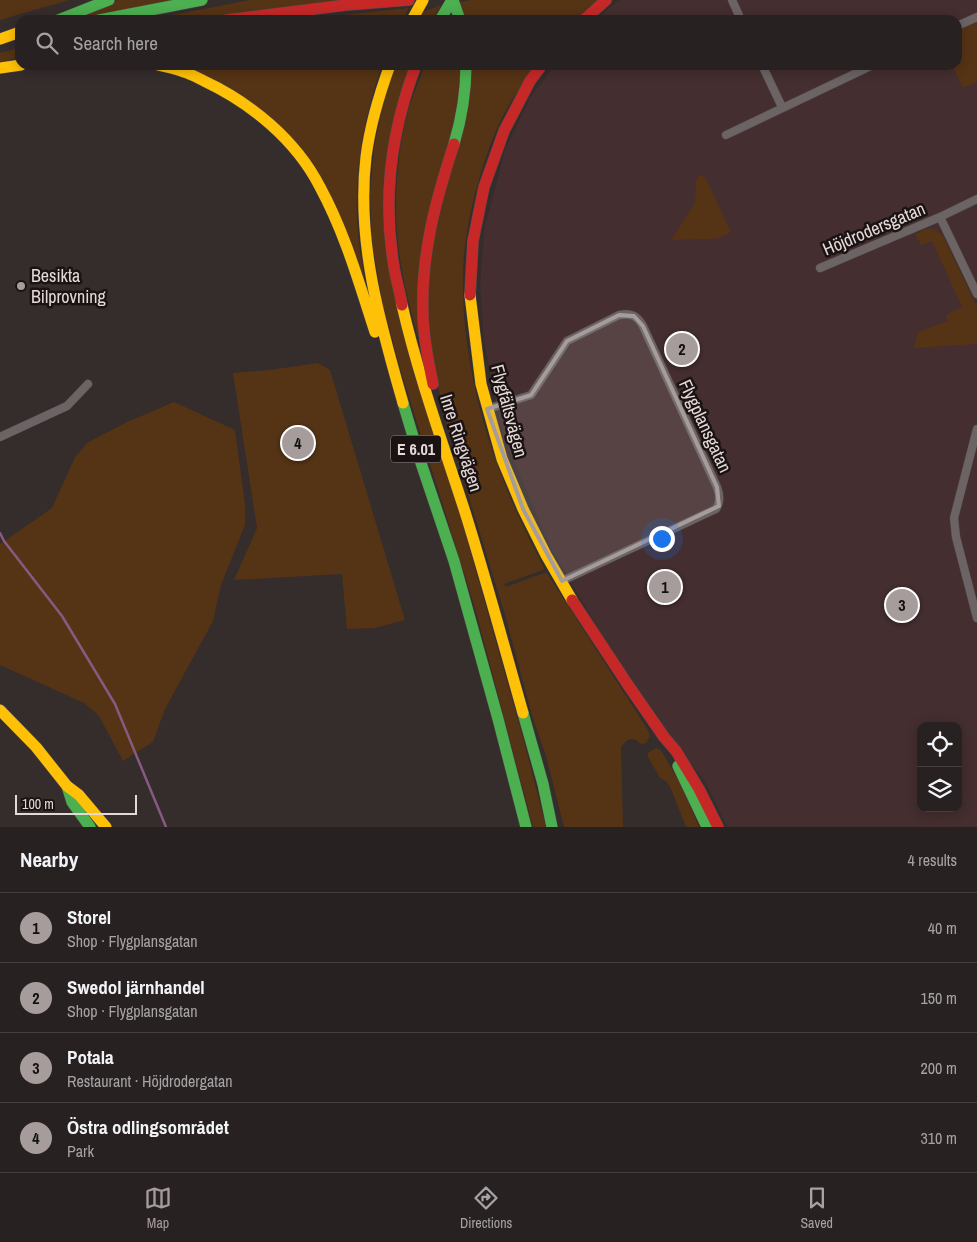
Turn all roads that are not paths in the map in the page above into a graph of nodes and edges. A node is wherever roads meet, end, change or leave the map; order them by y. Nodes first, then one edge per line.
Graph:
1 (109, 0) edge
2 (202, 0) edge
3 (409, 0) edge
4 (424, 0) edge
5 (452, 0) edge
6 (606, 0) edge
7 (732, 0) edge
8 (71, 15) edge
9 (125, 15) edge
10 (267, 15) edge
11 (415, 15) edge
12 (443, 15) edge
13 (458, 15) edge
14 (590, 15) edge
15 (739, 15) edge
16 (977, 18) edge
17 (962, 24) edge
18 (15, 34) edge
19 (0, 39) edge
20 (15, 39) edge
21 (0, 43) edge
22 (15, 65) edge
23 (0, 68) edge
24 (177, 70) edge
25 (388, 70) edge
26 (414, 70) edge
27 (466, 70) edge
28 (538, 70) edge
29 (764, 70) edge
30 (862, 70) edge
31 (782, 108) junction
32 (726, 135) dead end
33 (977, 199) edge
34 (940, 217) junction
35 (820, 268) dead end
36 (977, 294) edge
37 (88, 384) dead end
38 (487, 409) junction
39 (977, 429) edge
40 (0, 437) edge
41 (416, 450) junction
42 (453, 475) junction
43 (562, 581) junction
44 (977, 618) edge
45 (0, 710) edge
46 (664, 737) junction
47 (543, 784) junction
48 (67, 786) junction
49 (90, 827) edge
50 (106, 827) edge
51 (526, 827) edge
52 (552, 827) edge
53 (557, 827) edge
54 (707, 827) edge
55 (718, 827) edge

1 - 8 main road
2 - 9 main road
3 - 10 main road
4 - 11 main road
5 - 12 main road
5 - 13 main road
6 - 14 main road
7 - 15 street
16 - 17 street
18 - 19 main road
20 - 21 main road
22 - 23 main road
24 - 41 main road
25 - 41 main road, E 6.01
26 - 42 main road, Inre Ringvägen / E 6.01
27 - 42 main road
28 - 38 main road, Flygfältsvägen
29 - 31 street
30 - 31 street
31 - 32 street
33 - 34 street, Höjdrodersgatan
34 - 35 street, Höjdrodersgatan
34 - 36 street
37 - 40 street
38 - 43 main road, Flygfältsvägen
38 - 43 street, Flygplansgatan
39 - 44 street
41 - 51 main road, E 6.01
42 - 47 main road, Inre Ringvägen / E 6.01
43 - 46 main road, Flygfältsvägen
45 - 48 main road
46 - 54 main road, Flygfältsvägen
46 - 55 main road, Flygfältsvägen
47 - 52 main road, Inre Ringvägen / E 6.01
47 - 53 main road
48 - 49 main road
48 - 50 main road

